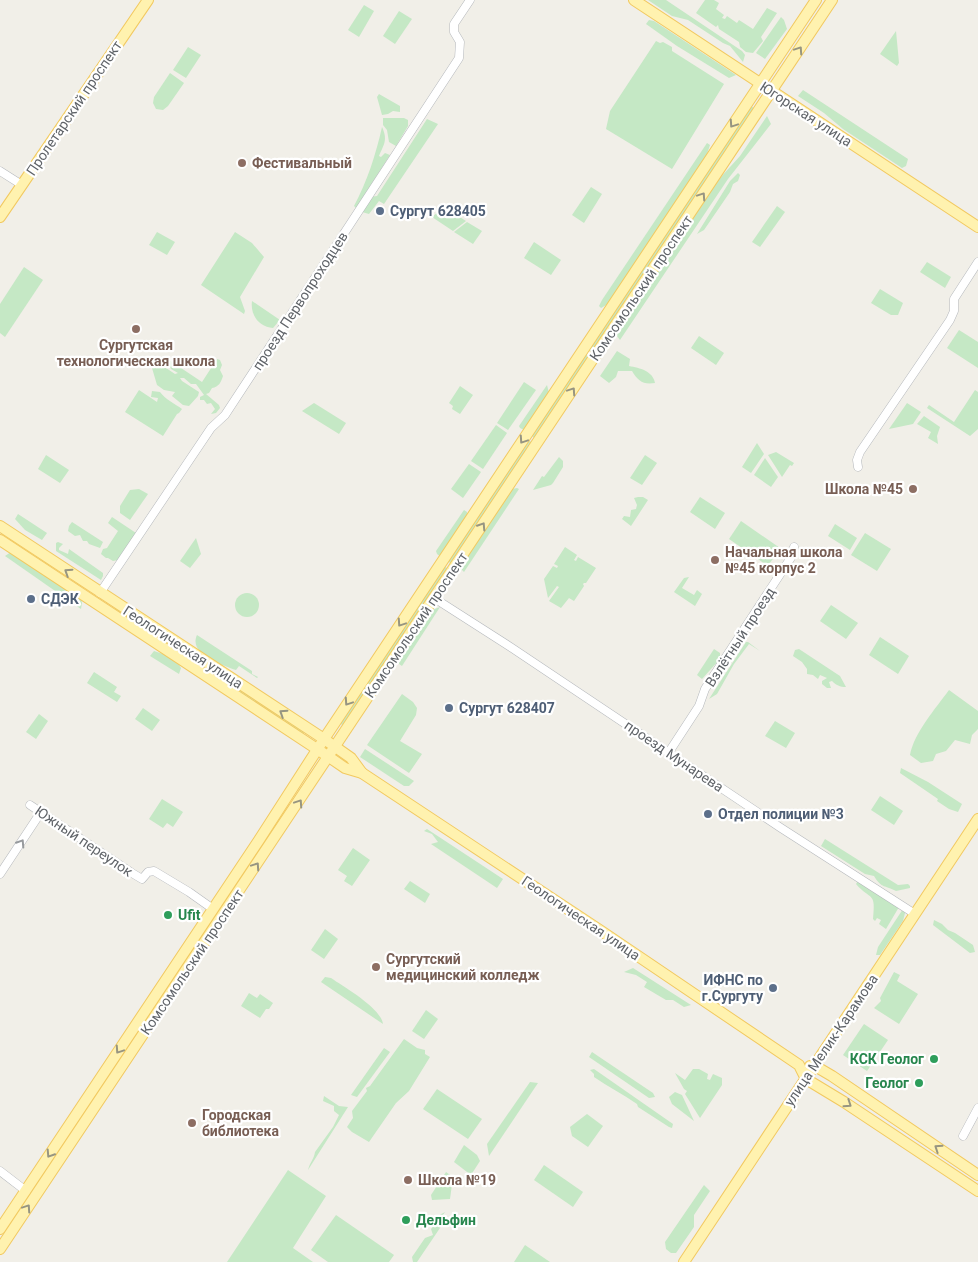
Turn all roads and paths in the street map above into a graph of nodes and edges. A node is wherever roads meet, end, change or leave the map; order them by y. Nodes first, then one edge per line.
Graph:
1 (148, 0) edge
2 (470, 0) edge
3 (634, 0) edge
4 (816, 0) edge
5 (832, 0) edge
6 (760, 84) junction
7 (772, 91) junction
8 (0, 170) edge
9 (22, 185) junction
10 (0, 217) edge
11 (978, 228) edge
12 (978, 262) edge
13 (858, 467) dead end
14 (0, 526) edge
15 (0, 540) edge
16 (794, 547) dead end
17 (100, 593) junction
18 (434, 598) junction
19 (324, 739) junction
20 (335, 747) junction
21 (317, 749) junction
22 (669, 752) junction
23 (329, 757) junction
24 (362, 773) junction
25 (30, 805) dead end
26 (41, 812) junction
27 (978, 819) edge
28 (0, 874) edge
29 (213, 909) junction
30 (915, 914) junction
31 (185, 951) junction
32 (195, 958) junction
33 (799, 1065) junction
34 (815, 1066) junction
35 (806, 1079) junction
36 (978, 1108) edge
37 (74, 1118) junction
38 (84, 1124) junction
39 (963, 1136) dead end
40 (0, 1171) edge
41 (978, 1175) edge
42 (26, 1191) junction
43 (978, 1191) edge
44 (0, 1230) edge
45 (0, 1249) edge
46 (684, 1262) edge

1 - 9 main road, Пролетарский проспект
2 - 17 street, проезд Первопроходцев
3 - 6 main road, Югорская улица
4 - 6 main road, Комсомольский проспект
7 -> 5 main road, Комсомольский проспект
6 - 7 main road, Югорская улица
6 -> 19 main road, Комсомольский проспект
7 - 11 main road, Югорская улица
18 -> 7 main road, Комсомольский проспект
8 - 9 street
9 - 10 main road, Пролетарский проспект
12 - 13 street
17 -> 14 main road, Геологическая улица
15 - 21 main road, Геологическая улица
16 - 22 street, Взлётный проезд
19 -> 17 main road, Геологическая улица
18 - 20 main road, Комсомольский проспект
18 - 22 street, проезд Мунарева
19 - 20 main road, Геологическая улица
19 - 21 main road, Комсомольский проспект
20 - 23 main road, Комсомольский проспект
20 - 24 main road, Геологическая улица
21 - 23 main road, Геологическая улица
21 - 29 main road, Комсомольский проспект
22 - 30 street, проезд Мунарева
23 - 24 main road, Геологическая улица
32 -> 23 main road, Комсомольский проспект
24 - 33 main road, Геологическая улица
25 - 26 street, Южный переулок
28 -> 26 street
26 - 29 street, Южный переулок
27 - 30 main road, улица Мелик-Карамова
29 - 31 main road, Комсомольский проспект
30 - 34 main road, улица Мелик-Карамова
31 - 32 main road
31 -> 37 main road, Комсомольский проспект
32 - 38 main road, Комсомольский проспект
33 - 34 main road
33 - 35 main road, Геологическая улица
34 - 35 main road, улица Мелик-Карамова
41 -> 34 main road
35 -> 43 main road
35 - 46 main road, улица Мелик-Карамова
36 - 39 street
37 - 38 main road
37 -> 42 main road, Комсомольский проспект
45 -> 38 main road, Комсомольский проспект
40 - 42 street
42 - 44 main road, Комсомольский проспект

